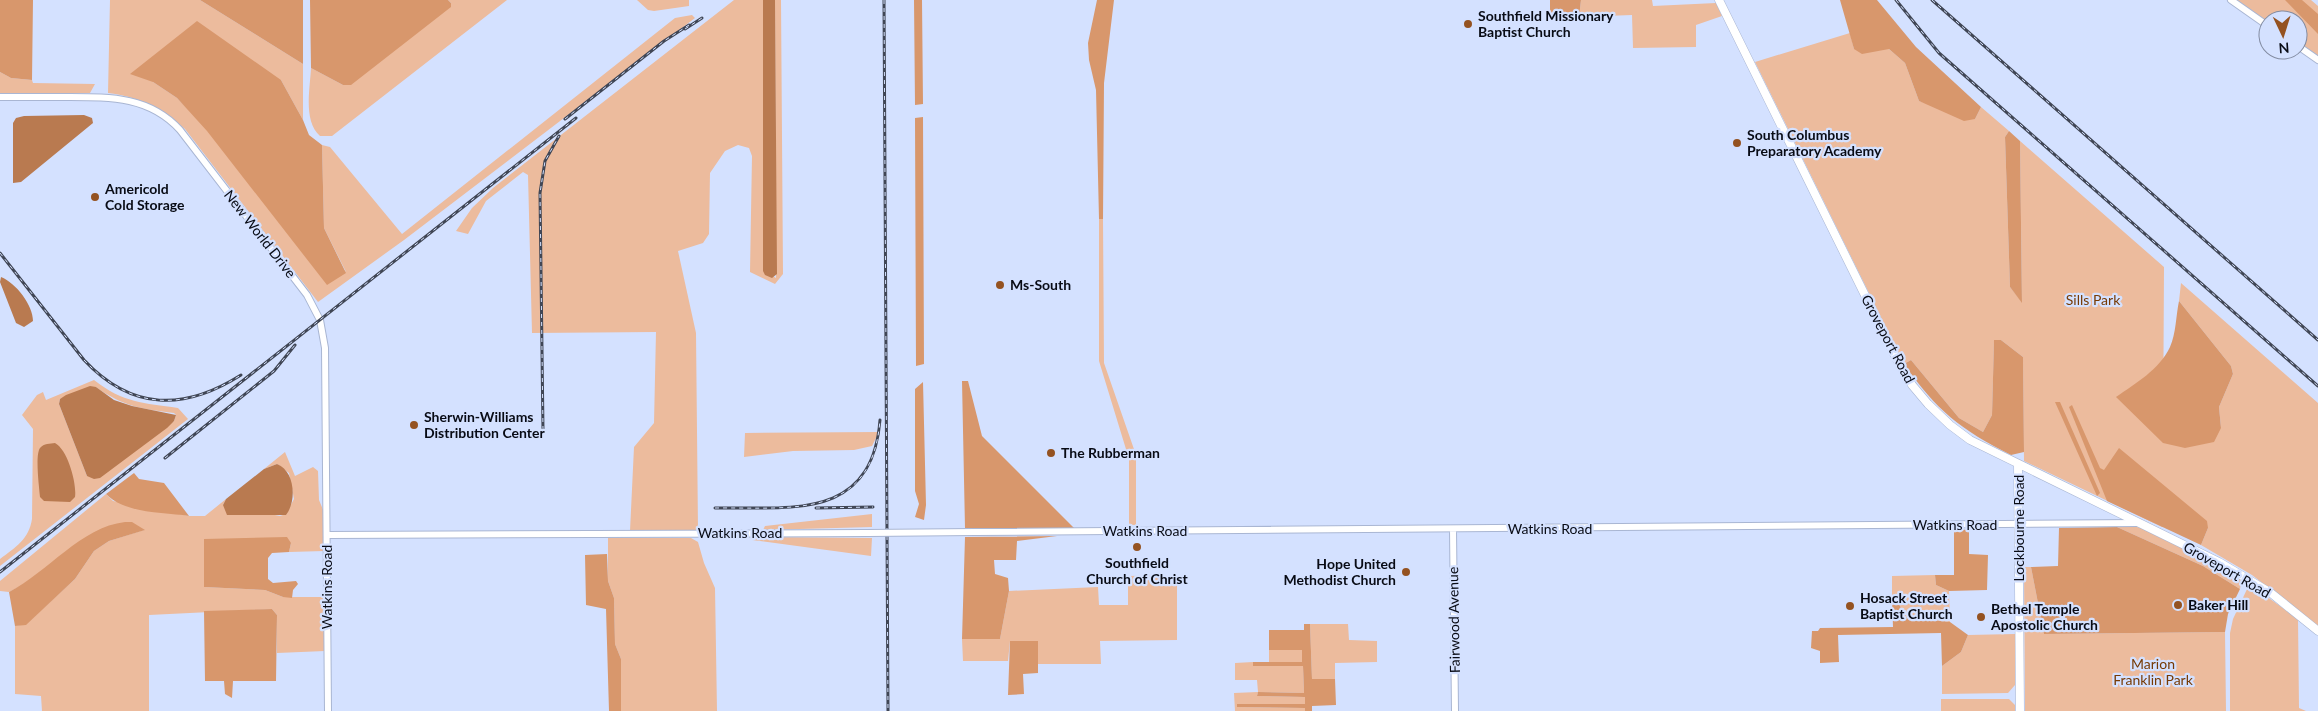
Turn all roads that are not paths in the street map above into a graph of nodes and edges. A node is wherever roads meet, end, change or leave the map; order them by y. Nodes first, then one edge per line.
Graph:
1 (1719, 0) edge
2 (2230, 0) edge
3 (2258, 19) edge
4 (0, 97) edge
5 (2018, 464) junction
6 (2139, 523) junction
7 (2018, 525) junction
8 (1453, 529) junction
9 (327, 535) junction
10 (2318, 631) edge
11 (328, 711) edge
12 (1455, 711) edge
13 (2020, 711) edge

1 - 5 main road, Groveport Road
2 - 3 street
4 - 9 street, New World Drive
5 - 6 main road, Groveport Road
5 - 7 main road, Lockbourne Road
6 - 7 street, Watkins Road
6 - 10 main road, Groveport Road
7 - 8 street, Watkins Road
7 - 13 main road, Lockbourne Road
8 - 9 street, Watkins Road, bridge
8 - 12 street, Fairwood Avenue
9 - 11 street, Watkins Road

